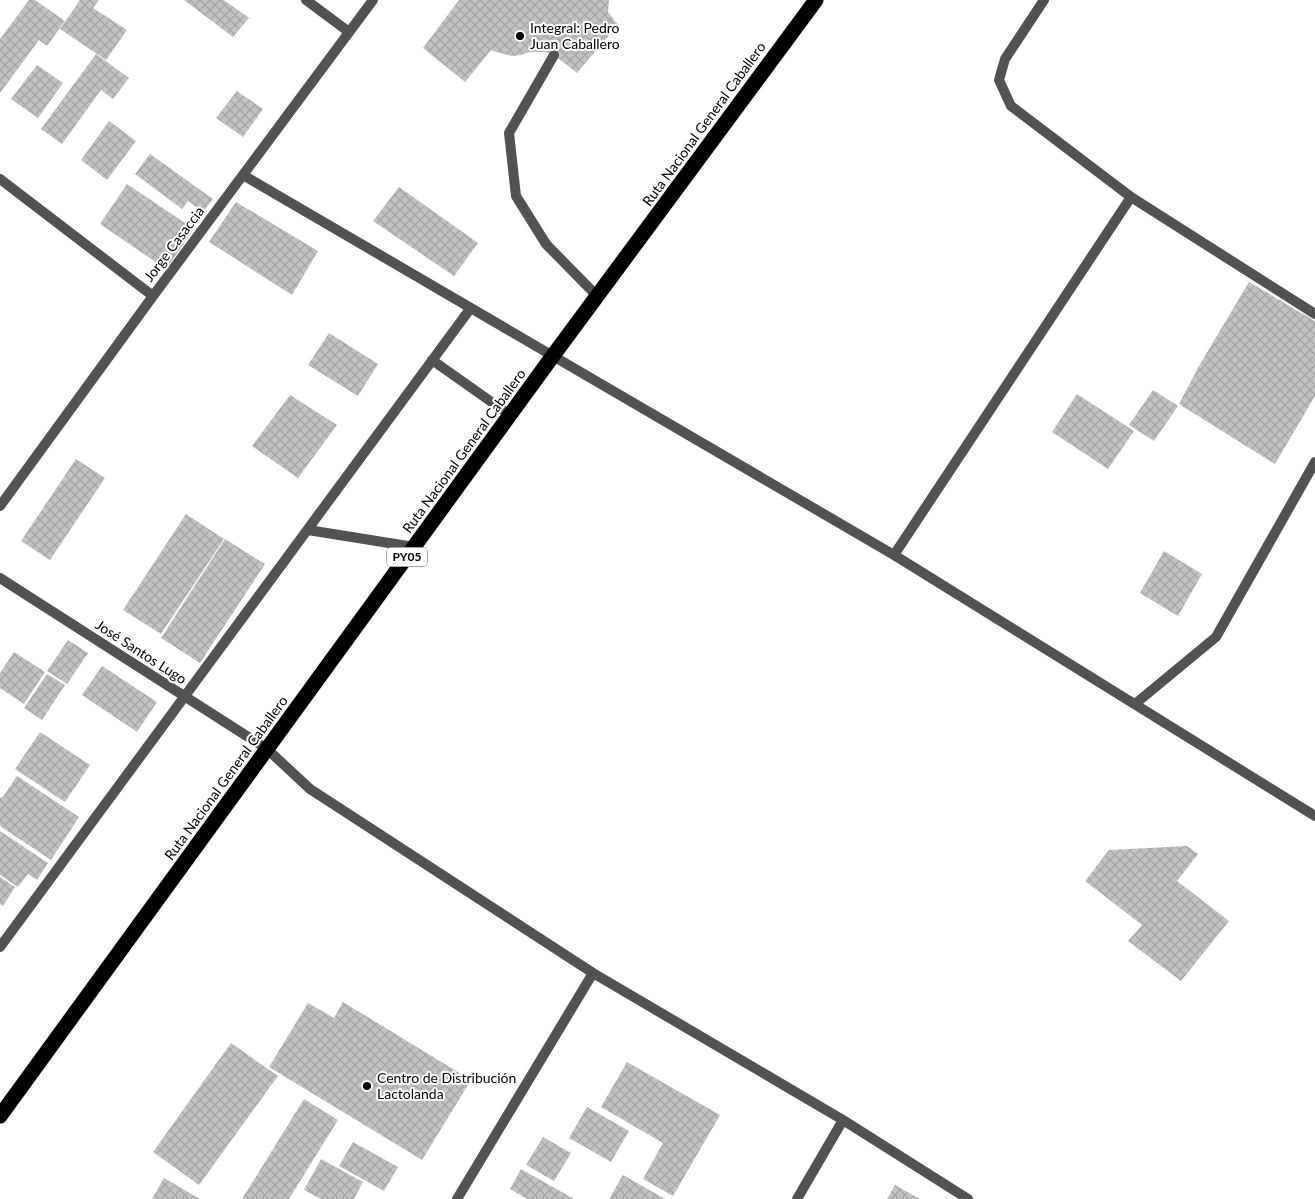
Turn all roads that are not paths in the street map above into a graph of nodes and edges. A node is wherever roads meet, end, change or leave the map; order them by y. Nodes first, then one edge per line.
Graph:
1 (306, 0) edge
2 (373, 0) edge
3 (816, 0) edge
4 (1044, 0) edge
5 (349, 32) junction
6 (554, 56) dead end
7 (243, 175) junction
8 (0, 179) edge
9 (1131, 197) junction
10 (153, 296) junction
11 (597, 296) junction
12 (470, 309) junction
13 (1315, 314) edge
14 (552, 357) junction
15 (432, 360) junction
16 (510, 415) junction
17 (1315, 462) edge
18 (0, 506) edge
19 (308, 530) junction
20 (414, 547) junction
21 (894, 555) junction
22 (0, 578) edge
23 (186, 696) junction
24 (1135, 704) junction
25 (267, 749) junction
26 (1315, 816) edge
27 (0, 947) edge
28 (593, 973) junction
29 (0, 1116) edge
30 (843, 1120) junction
31 (457, 1199) edge
32 (798, 1199) edge
33 (968, 1199) edge

1 - 5 street
2 - 5 street, Jorge Casaccia
3 - 11 highway, Ruta Nacional General Caballero / PY05
4 - 9 street
5 - 7 street, Jorge Casaccia
6 - 11 street
7 - 10 street, Jorge Casaccia
7 - 12 street
8 - 10 street
9 - 13 street
9 - 21 street
10 - 18 street, Jorge Casaccia
11 - 14 highway, Ruta Nacional General Caballero / PY05
12 - 14 street
12 - 15 street
14 - 16 highway, Ruta Nacional General Caballero / PY05
14 - 21 street
15 - 16 street
15 - 19 street
16 - 20 highway, Ruta Nacional General Caballero / PY05
17 - 24 street
19 - 20 street
19 - 23 street
20 - 25 highway, Ruta Nacional General Caballero / PY05
21 - 24 street
22 - 23 street, José Santos Lugo
23 - 25 street, José Santos Lugo
23 - 27 street
24 - 26 street
25 - 28 street, José Santos Lugo
25 - 29 highway, Ruta Nacional General Caballero / PY05
28 - 30 street, José Santos Lugo
28 - 31 street
30 - 32 street
30 - 33 street, José Santos Lugo

